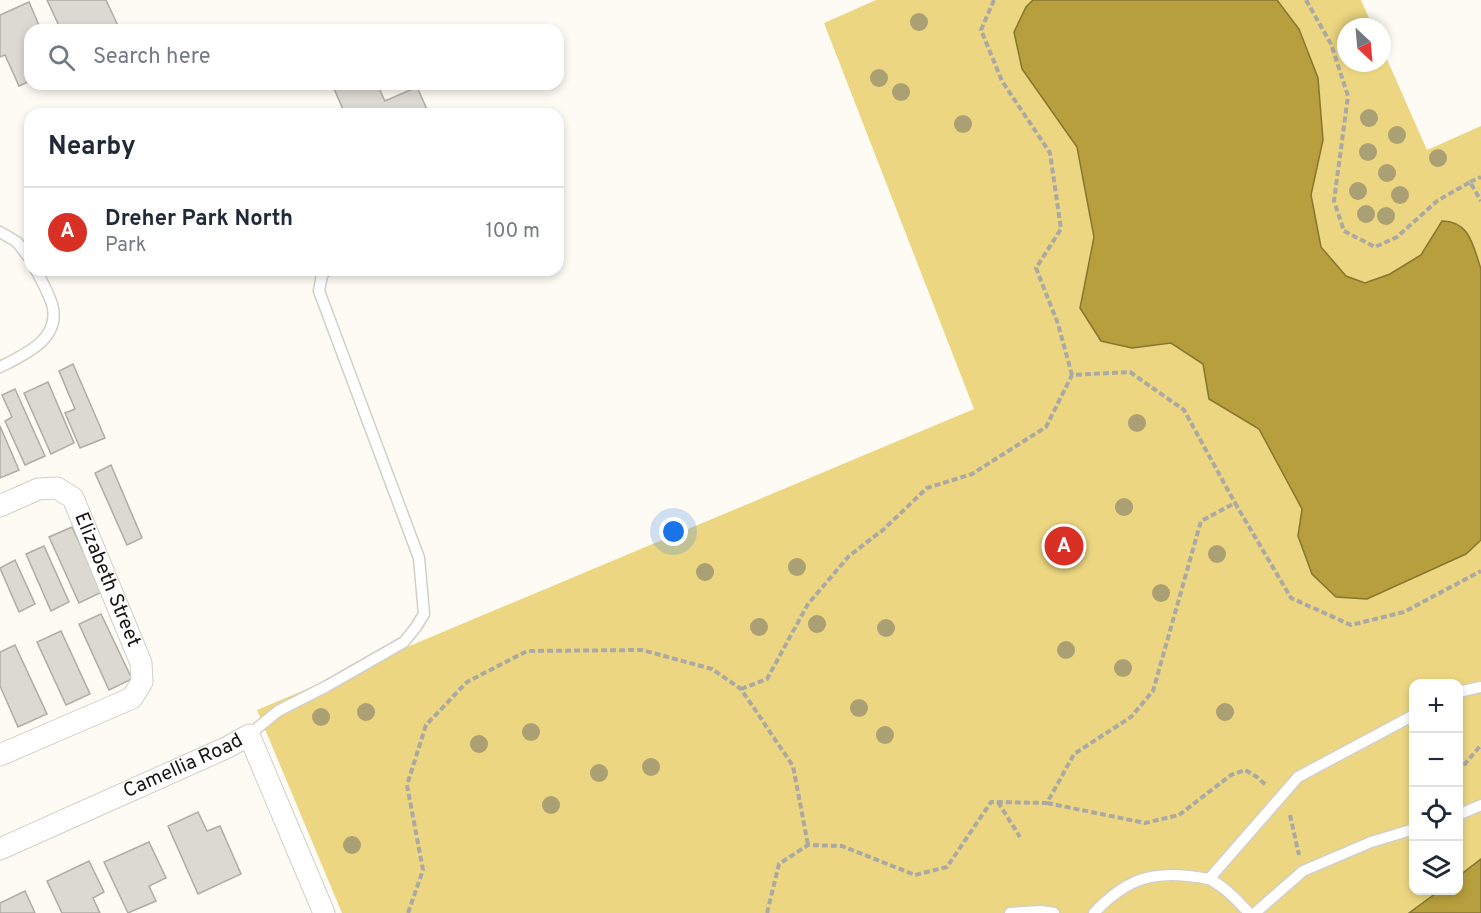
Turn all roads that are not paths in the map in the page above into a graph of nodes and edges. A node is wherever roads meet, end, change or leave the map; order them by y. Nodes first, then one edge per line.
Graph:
1 (0, 232) edge
2 (24, 251) edge
3 (39, 276) edge
4 (322, 276) edge
5 (0, 367) edge
6 (0, 506) edge
7 (1481, 687) edge
8 (1463, 691) edge
9 (1409, 717) edge
10 (249, 735) junction
11 (0, 755) edge
12 (1481, 805) edge
13 (1463, 812) edge
14 (1409, 830) edge
15 (0, 849) edge
16 (1209, 879) junction
17 (324, 913) edge
18 (1010, 913) edge
19 (1054, 913) edge
20 (1094, 913) edge
21 (1249, 913) edge
22 (1255, 913) edge

1 - 2 lane
3 - 5 lane
4 - 10 lane, Camellia Road
6 - 11 street, Elizabeth Street
7 - 8 lane
9 - 16 lane
10 - 15 street, Camellia Road
10 - 17 street
12 - 13 lane
14 - 22 lane
16 - 20 lane
16 - 21 lane
18 - 19 lane

